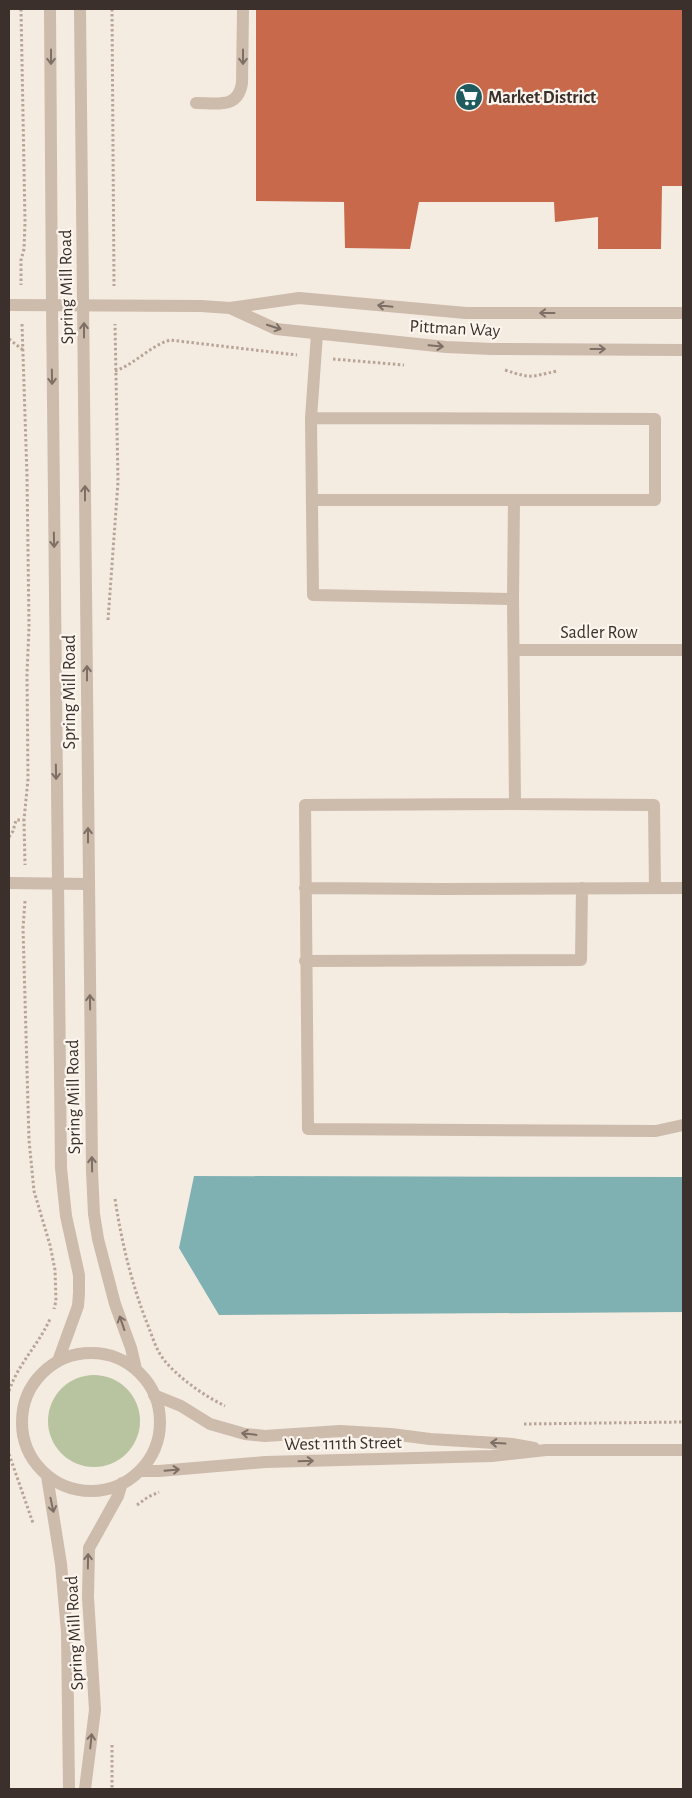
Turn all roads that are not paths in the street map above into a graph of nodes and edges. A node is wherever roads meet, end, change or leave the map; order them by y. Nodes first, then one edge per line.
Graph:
1 (50, 9) edge
2 (80, 9) edge
3 (243, 9) edge
4 (196, 103) dead end
5 (9, 305) edge
6 (52, 305) junction
7 (84, 305) junction
8 (230, 308) junction
9 (683, 313) edge
10 (317, 334) junction
11 (683, 350) edge
12 (311, 418) junction
13 (312, 500) junction
14 (514, 500) junction
15 (513, 598) junction
16 (514, 650) junction
17 (683, 650) edge
18 (515, 804) junction
19 (9, 883) edge
20 (58, 884) junction
21 (88, 884) junction
22 (305, 888) junction
23 (582, 888) junction
24 (655, 888) junction
25 (683, 888) edge
26 (305, 961) junction
27 (683, 1125) edge
28 (58, 1361) junction
29 (136, 1370) junction
30 (154, 1395) junction
31 (546, 1450) junction
32 (683, 1450) edge
33 (140, 1471) junction
34 (47, 1476) junction
35 (122, 1483) junction
36 (68, 1789) edge
37 (85, 1789) edge

1 -> 6 street, Spring Mill Road
2 - 7 street, Spring Mill Road
3 -> 4 street
5 - 6 street, Pittman Way
6 - 7 street, Pittman Way
6 -> 20 street, Spring Mill Road
7 - 8 street, Pittman Way
21 -> 7 street, Spring Mill Road
9 -> 8 street, Pittman Way
8 -> 10 street, Pittman Way
10 -> 11 street, Pittman Way
10 - 12 street
12 - 13 street
12 - 14 street
13 - 14 street
13 - 15 street
14 - 15 street
15 - 16 street
16 - 17 street, Sadler Row
16 - 18 street
18 - 22 street
18 - 24 street
19 - 20 street
20 - 21 street
20 - 28 street, Spring Mill Road
29 -> 21 street, Spring Mill Road
22 - 23 street
22 - 26 street
23 - 24 street
23 - 26 street
24 - 25 street
26 - 27 street
28 - 29 street
28 - 34 street
29 - 30 street
31 -> 30 street, West 111th Street
30 - 33 street
31 - 32 street, West 111th Street
33 -> 31 street, West 111th Street
33 - 35 street
34 - 35 street
34 -> 36 street, Spring Mill Road
37 -> 35 street, Spring Mill Road

